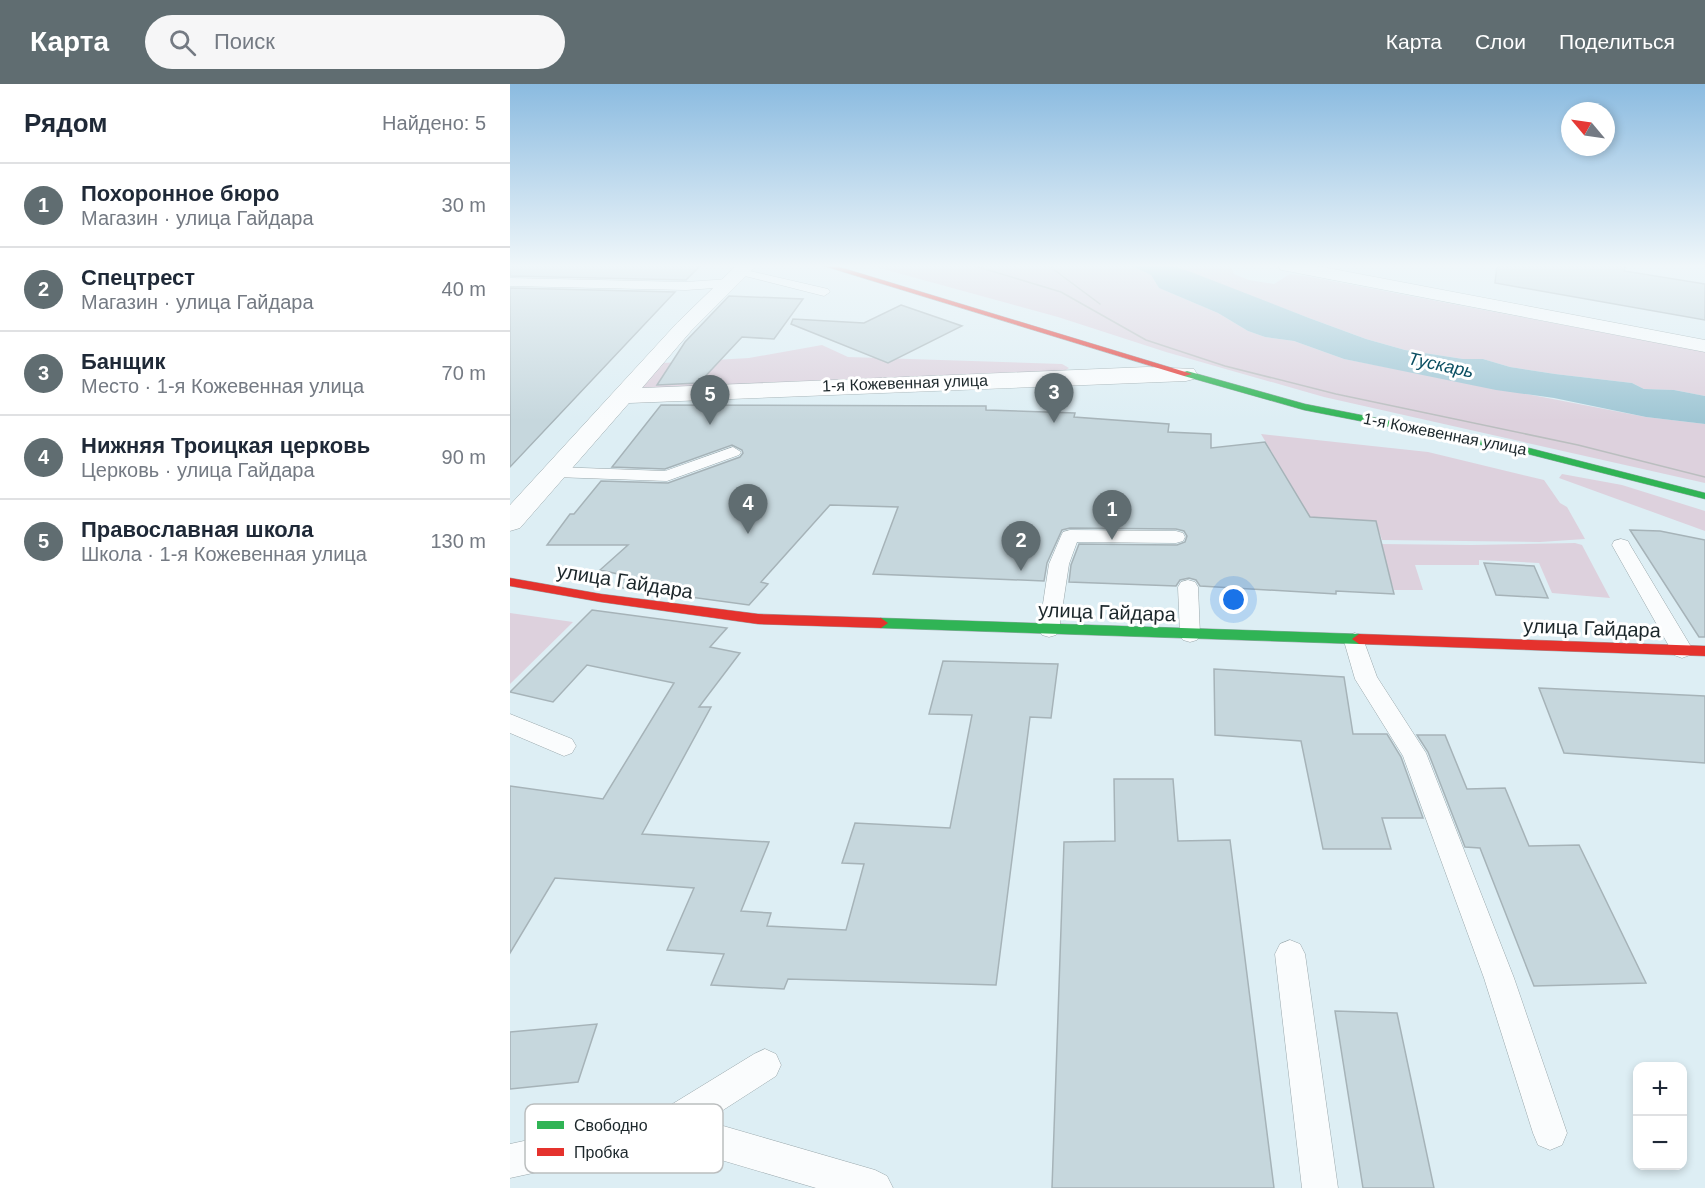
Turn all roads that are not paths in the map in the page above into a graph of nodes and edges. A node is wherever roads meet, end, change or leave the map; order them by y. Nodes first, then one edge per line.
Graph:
1 (694, 318) edge
2 (999, 318) edge
3 (1557, 318) edge
4 (1705, 346) edge
5 (1186, 374) junction
6 (624, 396) junction
7 (733, 452) dead end
8 (555, 472) junction
9 (1705, 496) edge
10 (510, 522) edge
11 (1176, 537) dead end
12 (1621, 545) dead end
13 (510, 582) edge
14 (1188, 587) dead end
15 (1049, 630) junction
16 (1190, 635) junction
17 (1354, 640) junction
18 (1682, 650) junction
19 (1705, 651) edge
20 (510, 723) edge
21 (564, 746) dead end
22 (1290, 954) dead end
23 (765, 1065) dead end
24 (703, 1104) edge
25 (1550, 1133) dead end
26 (723, 1143) edge
27 (525, 1158) edge
28 (510, 1161) edge
29 (875, 1188) edge
30 (1320, 1188) edge

1 - 6 street
2 - 5 main road, 1-я Кожевенная улица
3 - 4 street
5 - 6 street, 1-я Кожевенная улица
5 - 9 main road, 1-я Кожевенная улица
6 - 8 street
7 - 8 lane
8 - 10 street
11 - 15 lane
12 - 18 lane
13 - 15 main road, улица Гайдара
14 - 16 lane
15 - 16 main road, улица Гайдара
16 - 17 main road, улица Гайдара
17 - 18 main road, улица Гайдара
17 - 25 lane
18 - 19 main road, улица Гайдара
20 - 21 lane
22 - 30 lane
23 - 24 lane
26 - 29 lane
27 - 28 lane

